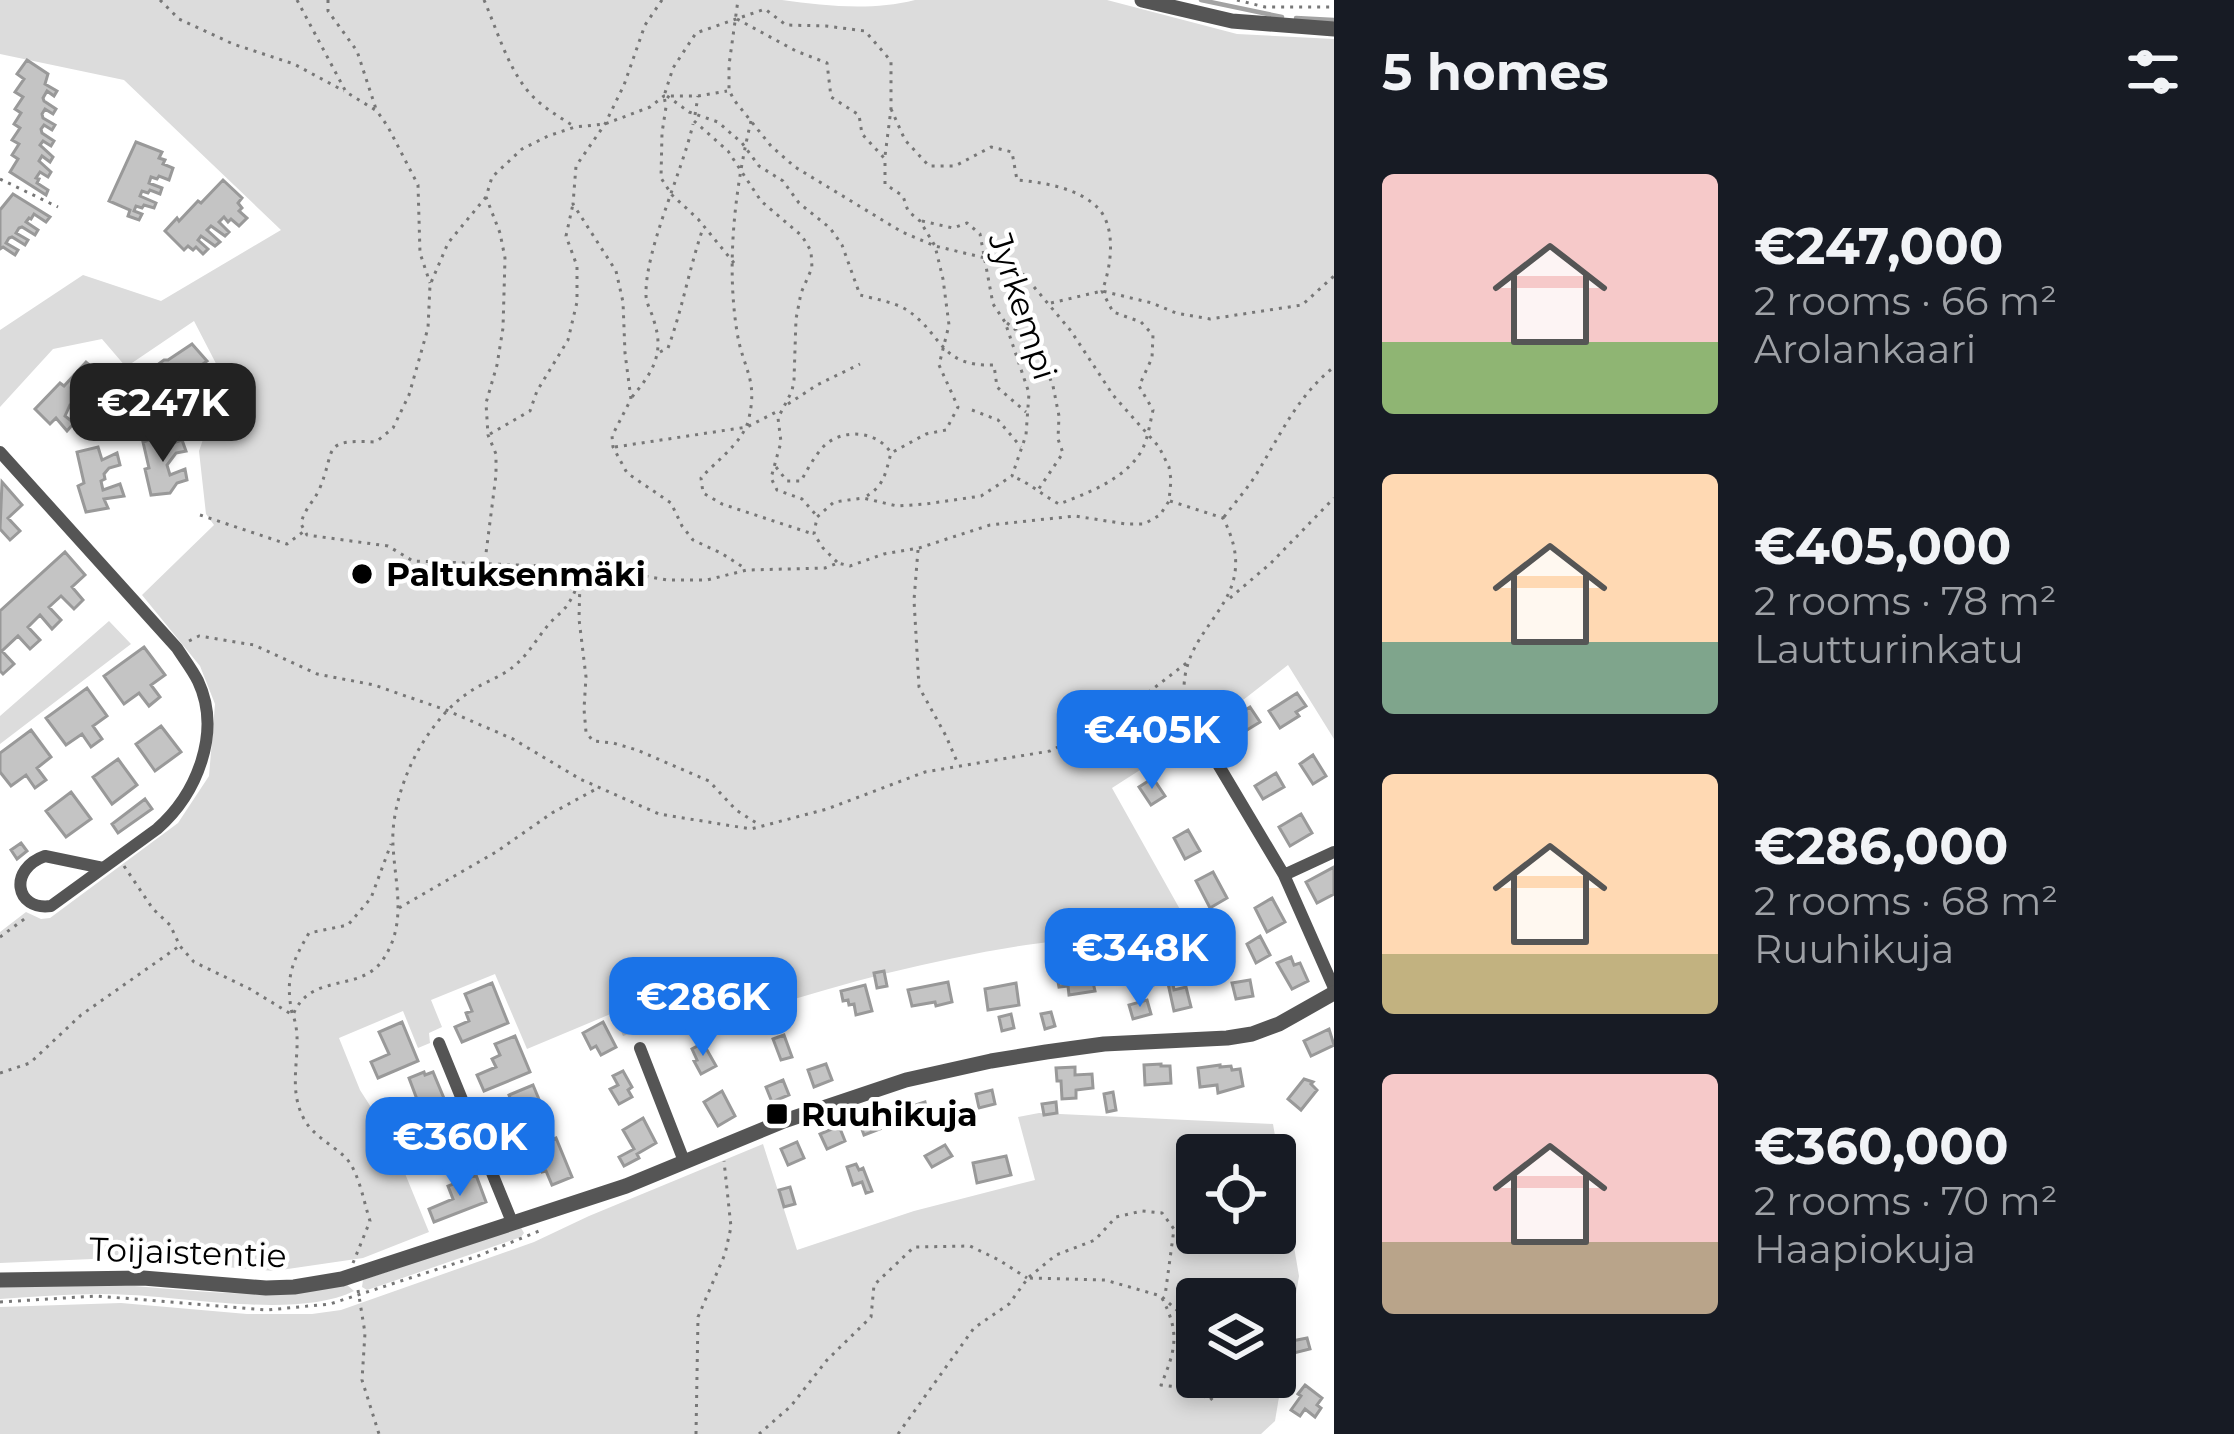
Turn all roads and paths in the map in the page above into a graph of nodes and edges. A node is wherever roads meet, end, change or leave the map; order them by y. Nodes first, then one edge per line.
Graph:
1 (160, 0) edge
2 (297, 0) edge
3 (328, 0) edge
4 (484, 0) edge
5 (662, 0) edge
6 (738, 0) edge
7 (1142, 0) edge
8 (1237, 0) edge
9 (1334, 7) edge
10 (736, 18) junction
11 (1334, 29) edge
12 (729, 90) junction
13 (346, 92) junction
14 (666, 96) junction
15 (698, 96) junction
16 (891, 109) junction
17 (377, 111) junction
18 (695, 118) junction
19 (751, 121) junction
20 (604, 124) junction
21 (574, 127) junction
22 (745, 147) junction
23 (885, 159) junction
24 (740, 167) junction
25 (0, 178) edge
26 (672, 195) junction
27 (486, 197) junction
28 (573, 204) junction
29 (58, 206) dead end
30 (920, 221) junction
31 (702, 231) dead end
32 (934, 246) junction
33 (985, 257) junction
34 (734, 262) junction
35 (1334, 276) edge
36 (430, 285) junction
37 (1102, 291) junction
38 (1049, 304) junction
39 (1005, 322) junction
40 (943, 348) junction
41 (658, 353) junction
42 (860, 364) dead end
43 (1334, 367) edge
44 (631, 399) junction
45 (784, 406) junction
46 (972, 410) dead end
47 (1028, 413) junction
48 (747, 427) junction
49 (1148, 434) junction
50 (488, 435) junction
51 (613, 447) junction
52 (1022, 448) junction
53 (0, 452) edge
54 (891, 453) junction
55 (775, 465) junction
56 (1012, 476) junction
57 (1038, 491) junction
58 (863, 498) junction
59 (1334, 498) edge
60 (1168, 501) junction
61 (200, 514) dead end
62 (817, 517) junction
63 (1223, 518) junction
64 (304, 530) junction
65 (814, 534) junction
66 (919, 548) junction
67 (485, 562) junction
68 (838, 563) junction
69 (747, 570) junction
70 (580, 580) junction
71 (1228, 599) junction
72 (177, 648) junction
73 (1189, 662) junction
74 (446, 710) junction
75 (1201, 734) joint
76 (960, 767) junction
77 (600, 788) junction
78 (762, 826) junction
79 (392, 842) junction
80 (1334, 852) edge
81 (118, 857) junction
82 (103, 868) junction
83 (1284, 875) junction
84 (36, 906) junction
85 (398, 909) junction
86 (0, 937) edge
87 (180, 946) junction
88 (1334, 991) edge
89 (292, 1015) junction
90 (439, 1043) dead end
91 (640, 1048) dead end
92 (0, 1073) edge
93 (723, 1156) dead end
94 (684, 1161) junction
95 (512, 1222) junction
96 (544, 1229) dead end
97 (354, 1276) junction
98 (1028, 1278) junction
99 (0, 1280) edge
100 (360, 1296) junction
101 (1163, 1297) junction
102 (0, 1302) edge
103 (1176, 1309) edge
104 (1176, 1387) edge
105 (379, 1434) edge
106 (696, 1434) edge
107 (758, 1434) edge
108 (898, 1434) edge

1 - 13 path
2 - 13 path
3 - 17 path
4 - 21 path
5 - 20 path
6 - 10 path
7 - 11 street
8 - 9 path
10 - 12 path
10 - 14 path
10 - 16 path
10 - 23 path
12 - 15 path
12 - 19 path
13 - 17 path
14 - 15 path
14 - 18 path
14 - 20 path
14 - 26 path
15 - 18 path
16 - 23 path
16 - 37 path
17 - 36 path
18 - 22 path
18 - 24 path
18 - 26 path
19 - 22 path
19 - 32 path
20 - 21 path
20 - 28 path
21 - 27 path
22 - 24 path
22 - 40 path
23 - 30 path
24 - 34 path
24 - 45 path
25 - 29 path
26 - 34 path
26 - 41 path
27 - 36 path
27 - 50 path
28 - 44 path
28 - 50 path
30 - 32 path
30 - 33 path, Jyrkempi
31 - 41 path
32 - 33 path
32 - 40 path
33 - 38 path
33 - 39 path, Jyrkempi
34 - 48 path
35 - 37 path
36 - 64 path
37 - 38 path
37 - 49 path
38 - 49 path
39 - 47 path, Jyrkempi
39 - 57 path
40 - 47 path
40 - 54 path
41 - 44 path
42 - 45 path
43 - 63 path
44 - 51 path
45 - 48 path
45 - 55 path
46 - 52 path
47 - 52 path, Jyrkempi
48 - 51 path
48 - 65 path
49 - 57 path
49 - 60 path
50 - 67 path
51 - 69 path
52 - 56 path, Jyrkempi
53 - 72 street
54 - 55 path
54 - 58 path
55 - 62 path
56 - 57 path
56 - 58 path
58 - 62 path
59 - 71 path
60 - 63 path
60 - 66 path
61 - 64 path
62 - 65 path
63 - 71 path
64 - 67 path
65 - 68 path
66 - 68 path
66 - 76 path
67 - 70 path
68 - 69 path
69 - 70 path
70 - 74 path
70 - 78 path
71 - 73 path
72 - 74 path
72 - 81 street
73 - 75 path
73 - 76 path
74 - 77 path
74 - 79 path
75 - 83 street
76 - 78 path
77 - 78 path
77 - 85 path
79 - 85 path
79 - 89 path
80 - 83 street
81 - 82 street
81 - 87 path
82 - 84 street
82 - 84 street
83 - 88 street
84 - 86 path
85 - 89 path
87 - 89 path
87 - 92 path
88 - 94 street, Toijaistentie
89 - 97 path
90 - 95 street
91 - 94 street
93 - 106 path
94 - 95 street, Toijaistentie
95 - 97 street, Toijaistentie
96 - 100 path
97 - 99 street, Toijaistentie
98 - 101 path
98 - 101 path
98 - 107 path
98 - 108 path
100 - 102 path
100 - 105 path
101 - 103 path
101 - 104 path

